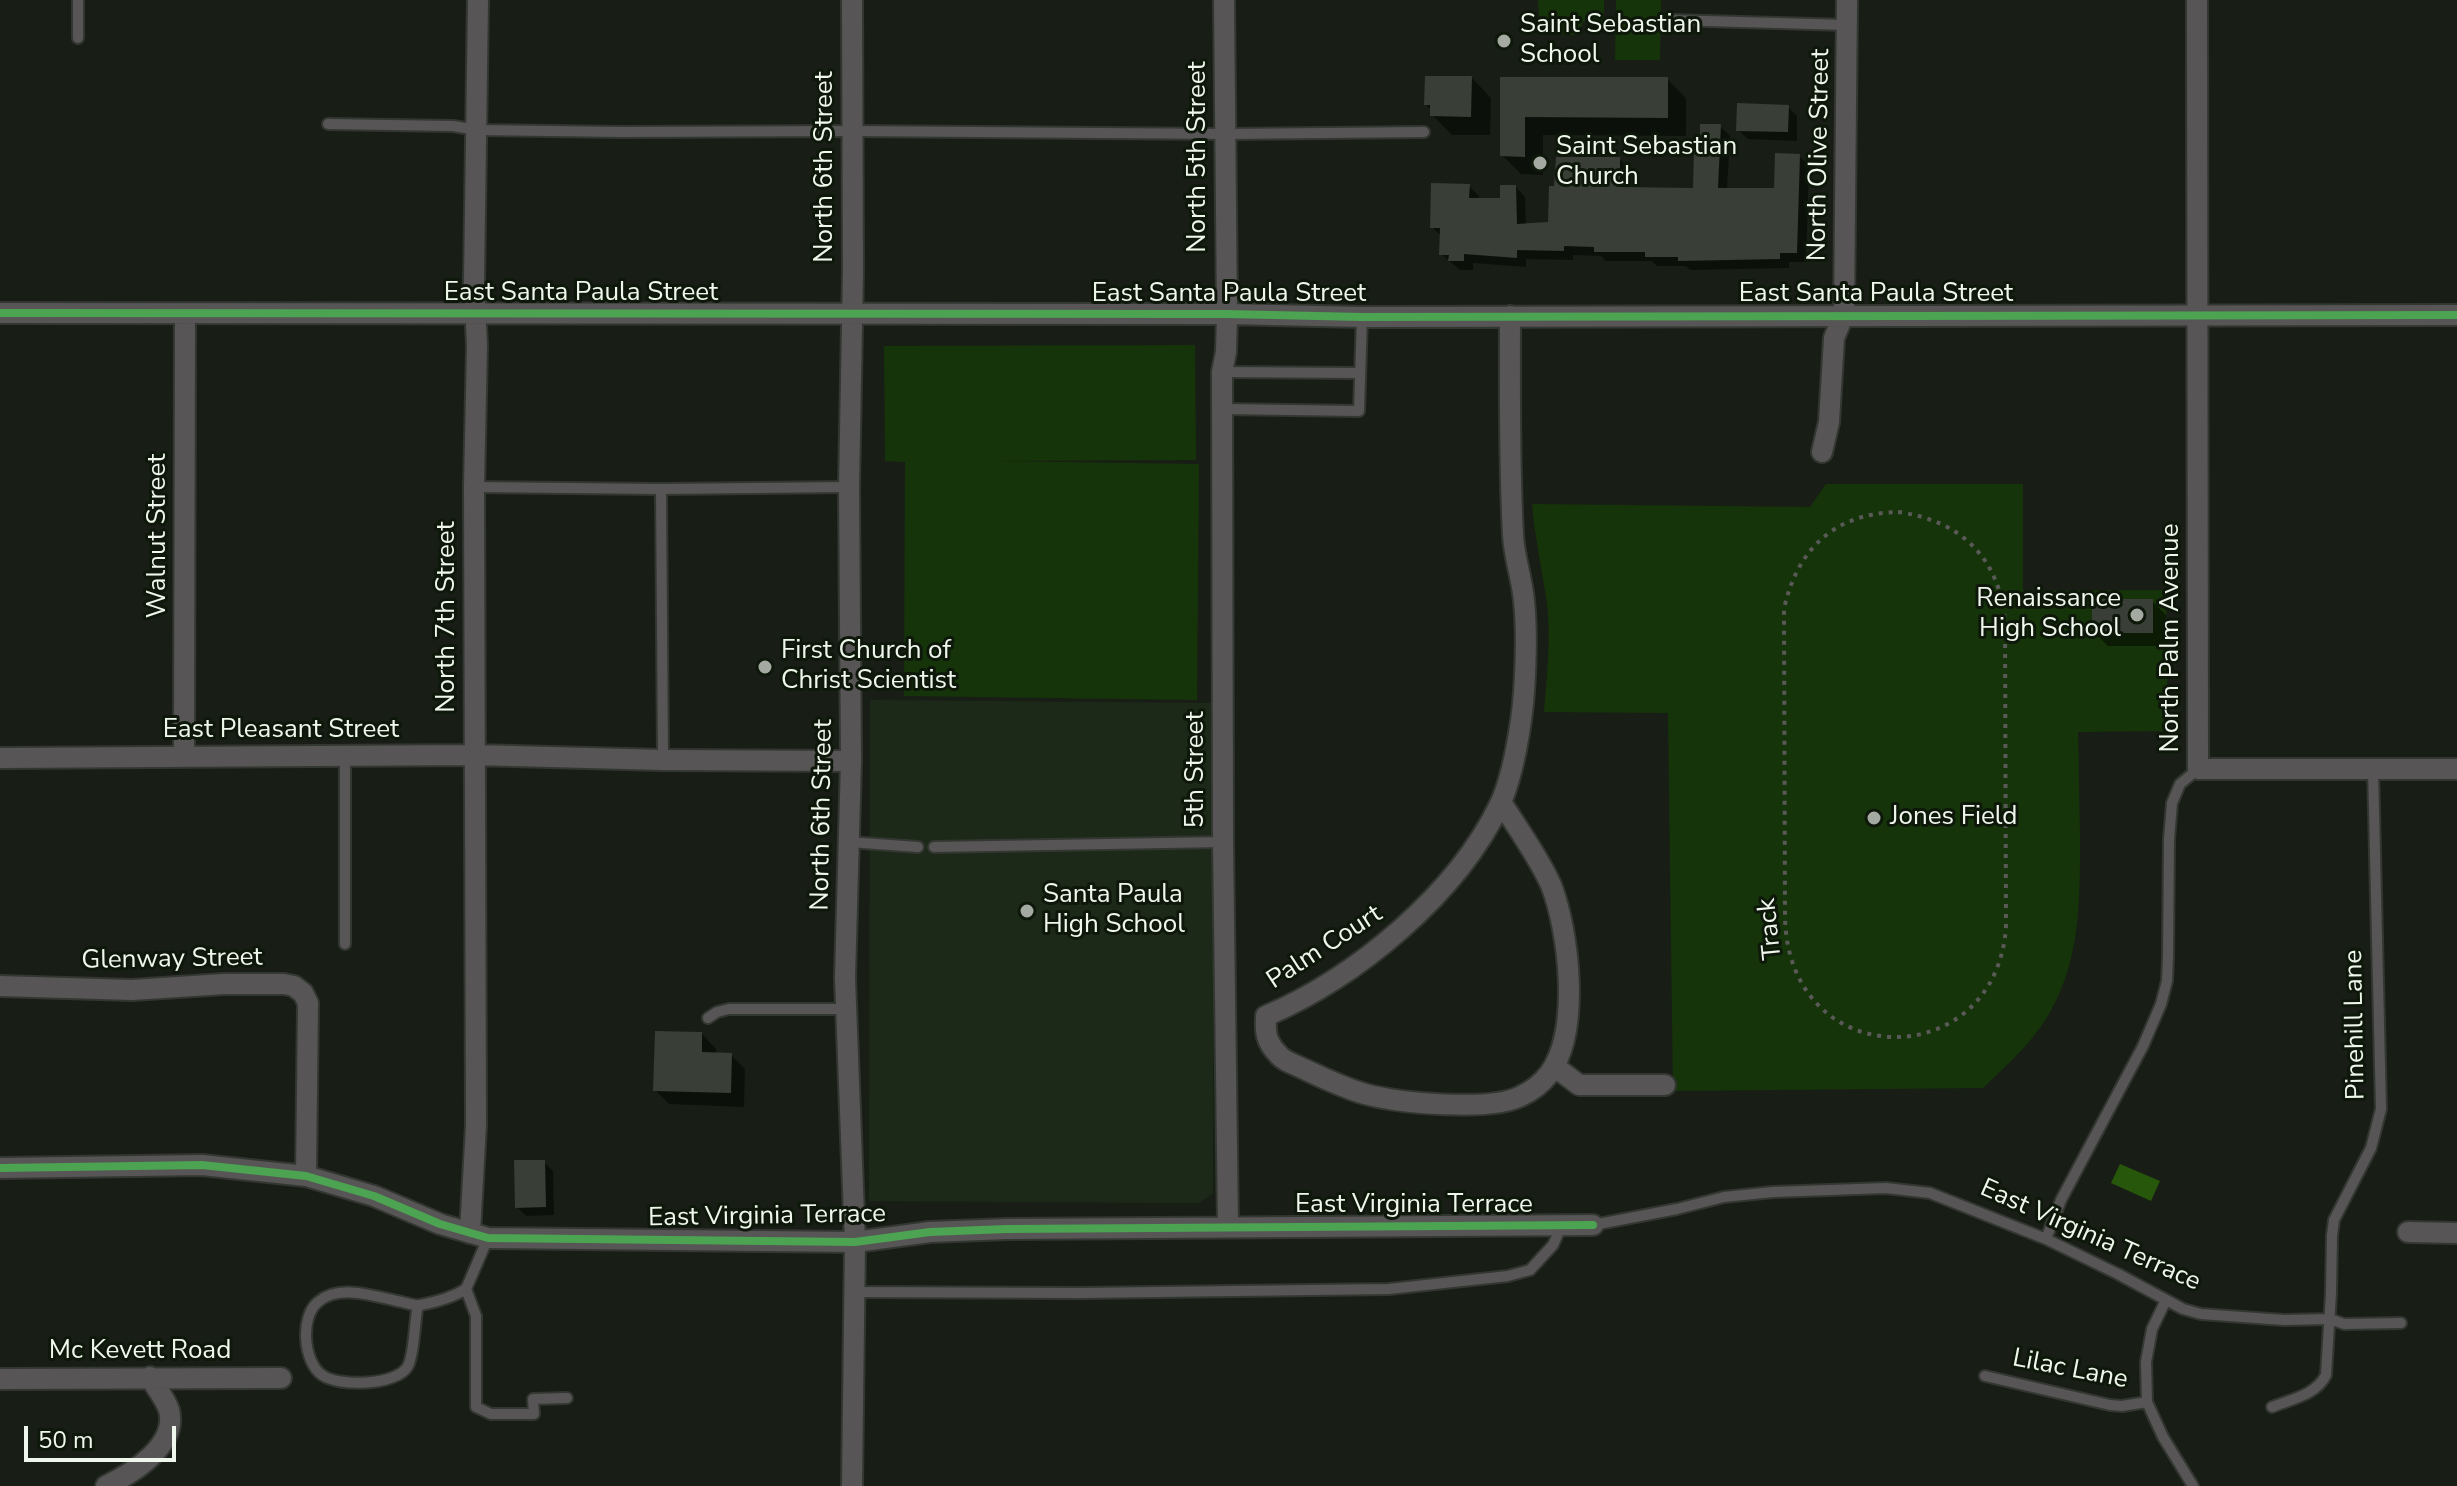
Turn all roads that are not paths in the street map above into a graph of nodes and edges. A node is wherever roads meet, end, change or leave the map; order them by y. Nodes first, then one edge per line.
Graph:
1 (78, 0) edge
2 (478, 0) edge
3 (852, 0) edge
4 (1224, 0) edge
5 (1847, 0) edge
6 (2197, 0) edge
7 (1671, 20) dead end
8 (1847, 25) junction
9 (78, 38) dead end
10 (328, 124) dead end
11 (477, 130) junction
12 (851, 131) junction
13 (1424, 132) dead end
14 (1226, 134) junction
15 (0, 313) edge
16 (185, 314) junction
17 (476, 314) junction
18 (853, 314) junction
19 (1227, 314) junction
20 (1844, 314) junction
21 (2198, 315) junction
22 (2457, 315) edge
23 (1510, 316) junction
24 (1362, 317) junction
25 (1222, 372) junction
26 (1360, 373) junction
27 (1222, 409) junction
28 (1822, 452) dead end
29 (474, 487) junction
30 (849, 487) junction
31 (661, 489) junction
32 (475, 755) junction
33 (345, 756) junction
34 (184, 757) junction
35 (0, 758) edge
36 (663, 760) junction
37 (851, 761) junction
38 (2373, 768) junction
39 (2198, 769) junction
40 (2457, 769) edge
41 (1501, 802) junction
42 (849, 842) junction
43 (1223, 842) junction
44 (918, 847) dead end
45 (934, 847) dead end
46 (345, 944) dead end
47 (0, 986) edge
48 (847, 1009) junction
49 (708, 1018) dead end
50 (1554, 1066) junction
51 (1665, 1085) dead end
52 (0, 1168) edge
53 (306, 1176) junction
54 (1562, 1225) junction
55 (1593, 1225) joint
56 (1228, 1226) junction
57 (2408, 1232) dead end
58 (2457, 1233) edge
59 (479, 1236) junction
60 (2046, 1239) junction
61 (855, 1242) junction
62 (466, 1289) junction
63 (854, 1292) junction
64 (2166, 1300) junction
65 (418, 1305) junction
66 (2330, 1319) junction
67 (2401, 1323) dead end
68 (1985, 1376) dead end
69 (150, 1377) junction
70 (281, 1378) dead end
71 (0, 1379) edge
72 (567, 1398) dead end
73 (2147, 1402) junction
74 (2272, 1407) dead end
75 (106, 1486) edge
76 (852, 1486) edge
77 (2193, 1486) edge

1 - 9 lane
2 - 11 street, North 7th Street
3 - 12 street, North 6th Street
4 - 14 street, North 5th Street
5 - 8 street, North Olive Street
6 - 21 street, North Palm Avenue
7 - 8 lane
8 - 20 street, North Olive Street
10 - 11 lane
11 - 12 lane
11 - 17 street, North 7th Street
12 - 14 lane
12 - 18 street, North 6th Street
13 - 14 lane
14 - 19 street, North 5th Street
15 - 16 street, East Santa Paula Street
16 - 17 street, East Santa Paula Street
16 - 34 street, Walnut Street
17 - 18 street, East Santa Paula Street
17 - 29 street, North 7th Street
18 - 19 street, East Santa Paula Street
18 - 30 street, North 6th Street
19 - 24 street, East Santa Paula Street
19 - 25 street, 5th Street
20 - 21 street, East Santa Paula Street
20 - 23 street, East Santa Paula Street
20 - 28 street, North Olive Street
21 - 22 street, East Santa Paula Street
21 - 39 street, North Palm Avenue
23 - 24 street, East Santa Paula Street
23 - 41 street, Palm Court
24 - 26 lane
25 - 26 lane
25 - 27 street, 5th Street
26 - 27 lane
27 - 43 street, 5th Street
29 - 31 lane
29 - 32 street, North 7th Street
30 - 31 lane
30 - 37 street, North 6th Street
31 - 36 lane
32 - 33 street, East Pleasant Street
32 - 36 street, East Pleasant Street
32 - 59 street, North 7th Street
33 - 34 street, East Pleasant Street
33 - 46 lane
34 - 35 street, East Pleasant Street
36 - 37 street, East Pleasant Street
37 - 42 street, North 6th Street
38 - 39 street
38 - 40 street
38 - 66 lane, Pinehill Lane
39 - 60 lane, North Palm Avenue
41 - 50 street
41 - 50 street, Palm Court
42 - 44 lane
42 - 48 street, North 6th Street
43 - 45 lane
43 - 56 street, 5th Street
47 - 53 street, Glenway Street
48 - 49 lane
48 - 61 street, North 6th Street
50 - 51 street
52 - 53 street, East Virginia Terrace
53 - 59 street, East Virginia Terrace
54 - 55 street, East Virginia Terrace
54 - 56 street, East Virginia Terrace
54 - 63 lane
55 - 60 lane, East Virginia Terrace
56 - 61 street, East Virginia Terrace
57 - 58 street
59 - 61 street, East Virginia Terrace
59 - 62 lane
60 - 64 lane, East Virginia Terrace
61 - 63 street, North 6th Street
62 - 65 lane
62 - 72 lane
63 - 76 street, North 6th Street
64 - 66 lane, East Virginia Terrace
64 - 73 lane
65 - 65 lane
66 - 67 lane, East Virginia Terrace
66 - 74 lane, Pinehill Lane
68 - 73 lane, Lilac Lane
69 - 70 street, Mc Kevett Road
69 - 71 street, Mc Kevett Road
69 - 75 street
73 - 77 lane

